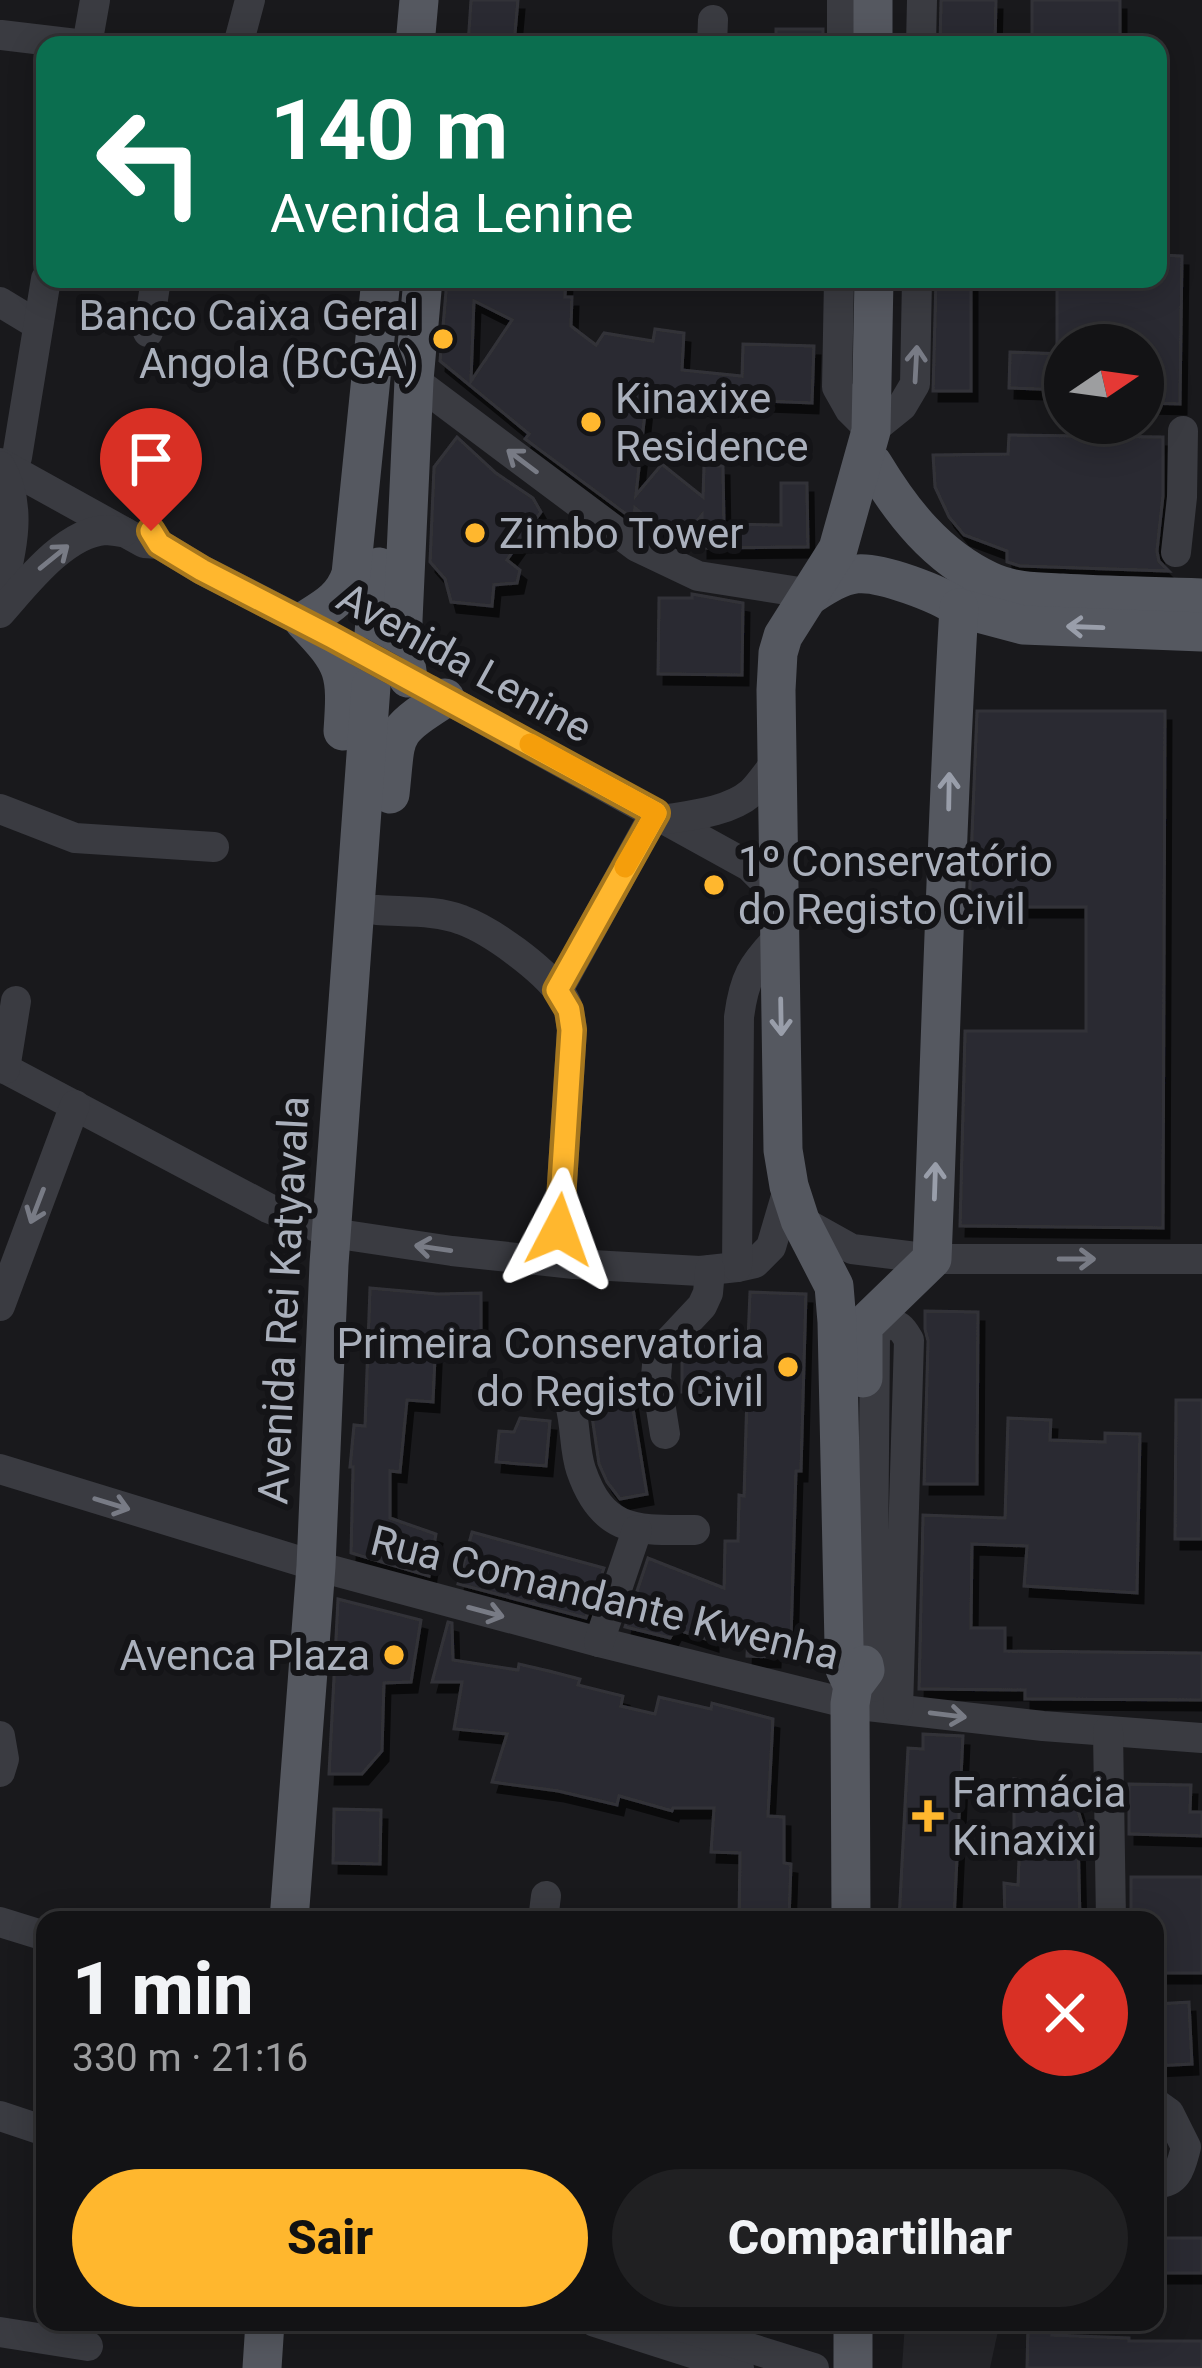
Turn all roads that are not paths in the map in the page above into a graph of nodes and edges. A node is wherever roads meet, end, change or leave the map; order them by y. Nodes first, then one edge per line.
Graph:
1 (95, 0) edge
2 (250, 0) edge
3 (419, 0) edge
4 (842, 0) edge
5 (873, 0) edge
6 (922, 0) edge
7 (2, 35) edge
8 (88, 36) edge
9 (240, 36) edge
10 (416, 36) edge
11 (842, 36) edge
12 (873, 36) edge
13 (921, 36) edge
14 (36, 39) edge
15 (44, 288) edge
16 (155, 288) edge
17 (379, 288) edge
18 (398, 288) edge
19 (422, 288) edge
20 (839, 288) edge
21 (874, 288) edge
22 (917, 288) edge
23 (0, 302) edge
24 (38, 325) junction
25 (148, 332) dead end
26 (414, 380) junction
27 (1183, 431) dead end
28 (872, 447) junction
29 (4, 458) edge
30 (1192, 497) edge
31 (124, 532) junction
32 (159, 544) junction
33 (1177, 551) dead end
34 (812, 594) junction
35 (0, 596) edge
36 (1202, 598) edge
37 (955, 605) junction
38 (0, 613) edge
39 (304, 622) junction
40 (1202, 632) edge
41 (381, 664) junction
42 (445, 698) junction
43 (776, 762) junction
44 (0, 809) edge
45 (662, 816) junction
46 (214, 847) dead end
47 (377, 910) junction
48 (779, 921) junction
49 (557, 990) junction
50 (16, 1001) dead end
51 (346, 1045) junction
52 (3, 1067) edge
53 (75, 1106) junction
54 (795, 1203) junction
55 (559, 1230) dead end
56 (332, 1233) junction
57 (932, 1258) junction
58 (1202, 1259) edge
59 (724, 1269) junction
60 (0, 1306) edge
61 (570, 1404) dead end
62 (665, 1434) dead end
63 (0, 1469) edge
64 (637, 1529) junction
65 (694, 1530) dead end
66 (316, 1566) junction
67 (599, 1642) junction
68 (868, 1701) junction
69 (1108, 1731) junction
70 (0, 1736) edge
71 (1202, 1738) edge
72 (0, 1772) edge
73 (291, 1911) edge
74 (852, 1911) edge
75 (1111, 1911) edge
76 (0, 1922) edge
77 (36, 1933) edge
78 (1164, 2110) edge
79 (0, 2116) edge
80 (36, 2129) edge
81 (1194, 2146) edge
82 (1164, 2183) edge
83 (264, 2331) edge
84 (617, 2331) edge
85 (695, 2331) edge
86 (853, 2331) edge
87 (0, 2332) edge
88 (88, 2346) dead end
89 (691, 2361) edge
90 (262, 2368) edge
91 (739, 2368) edge
92 (814, 2368) edge
93 (853, 2368) edge

1 - 8 street
2 - 9 street
3 - 10 main road
4 - 11 street
5 - 12 main road
6 - 13 street
7 - 14 street
15 - 24 street
16 - 25 street
17 - 39 main road
18 - 41 main road
19 - 26 main road
20 - 28 street
21 - 28 main road
28 -> 22 street
23 - 24 street
24 - 29 street
34 -> 26 street
26 - 41 main road
27 - 30 street
28 - 34 main road
28 - 36 main road
28 - 37 main road
29 - 31 street, Avenida Lenine
29 - 32 street, Avenida Lenine
29 - 35 street
30 - 33 street
31 - 32 street, Avenida Lenine
38 -> 31 street
32 - 39 street, Avenida Lenine
34 - 37 main road
34 - 43 main road
40 -> 37 main road
57 -> 37 main road
39 - 41 street, Avenida Lenine
39 - 51 main road
41 - 42 street, Avenida Lenine
41 - 51 main road, Avenida Rei Katyavala
42 - 45 street, Avenida Lenine
42 - 47 main road
43 - 45 street
43 - 48 main road
44 - 46 street
45 - 48 street, Avenida Lenine
45 - 49 street
47 - 49 street
47 - 51 main road
48 -> 54 main road
48 - 59 street
49 - 55 street
50 - 52 street
51 - 56 main road, Avenida Rei Katyavala
52 - 53 street
53 - 56 street
53 -> 60 street
54 - 57 street
54 - 59 street
54 - 68 main road
59 -> 56 street
56 - 66 main road, Avenida Rei Katyavala
57 -> 58 street
57 - 68 main road
59 - 62 street
61 - 64 street
63 -> 66 street, Rua Comandante Kwenha
64 - 65 street
64 - 67 street
66 -> 67 street, Rua Comandante Kwenha
66 - 73 main road, Avenida Rei Katyavala
67 - 68 street, Rua Comandante Kwenha
68 - 68 street
68 -> 69 street, Rua Comandante Kwenha
68 - 74 main road
69 - 71 street, Rua Comandante Kwenha
69 - 75 street
70 - 72 street
76 - 77 street
78 - 81 street
79 - 80 street
81 - 82 street
83 - 90 main road
84 - 89 street
85 - 92 street
86 - 93 main road
87 - 88 street
89 - 91 street

